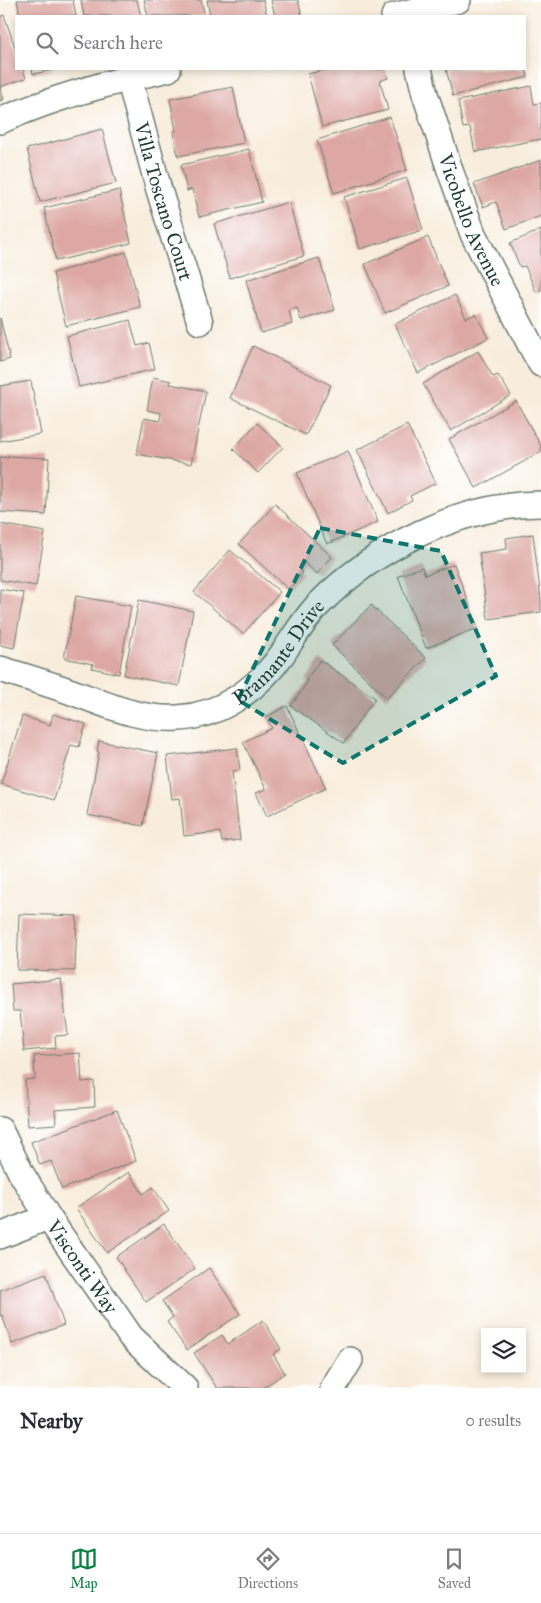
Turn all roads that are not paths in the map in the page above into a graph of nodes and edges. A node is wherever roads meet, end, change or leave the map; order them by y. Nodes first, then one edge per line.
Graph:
1 (458, 0) edge
2 (403, 15) edge
3 (164, 70) edge
4 (420, 70) edge
5 (129, 78) junction
6 (0, 121) edge
7 (200, 322) dead end
8 (541, 364) edge
9 (541, 504) edge
10 (0, 670) edge
11 (0, 1130) edge
12 (48, 1217) junction
13 (0, 1236) edge
14 (350, 1360) dead end
15 (185, 1388) edge
16 (333, 1388) edge

1 - 2 street
3 - 5 street
4 - 8 street, Vicobello Avenue
5 - 6 street
5 - 7 street, Villa Toscano Court
9 - 10 street, Bramante Drive
11 - 12 street, Visconti Way
12 - 13 street
12 - 15 street, Visconti Way
14 - 16 street

